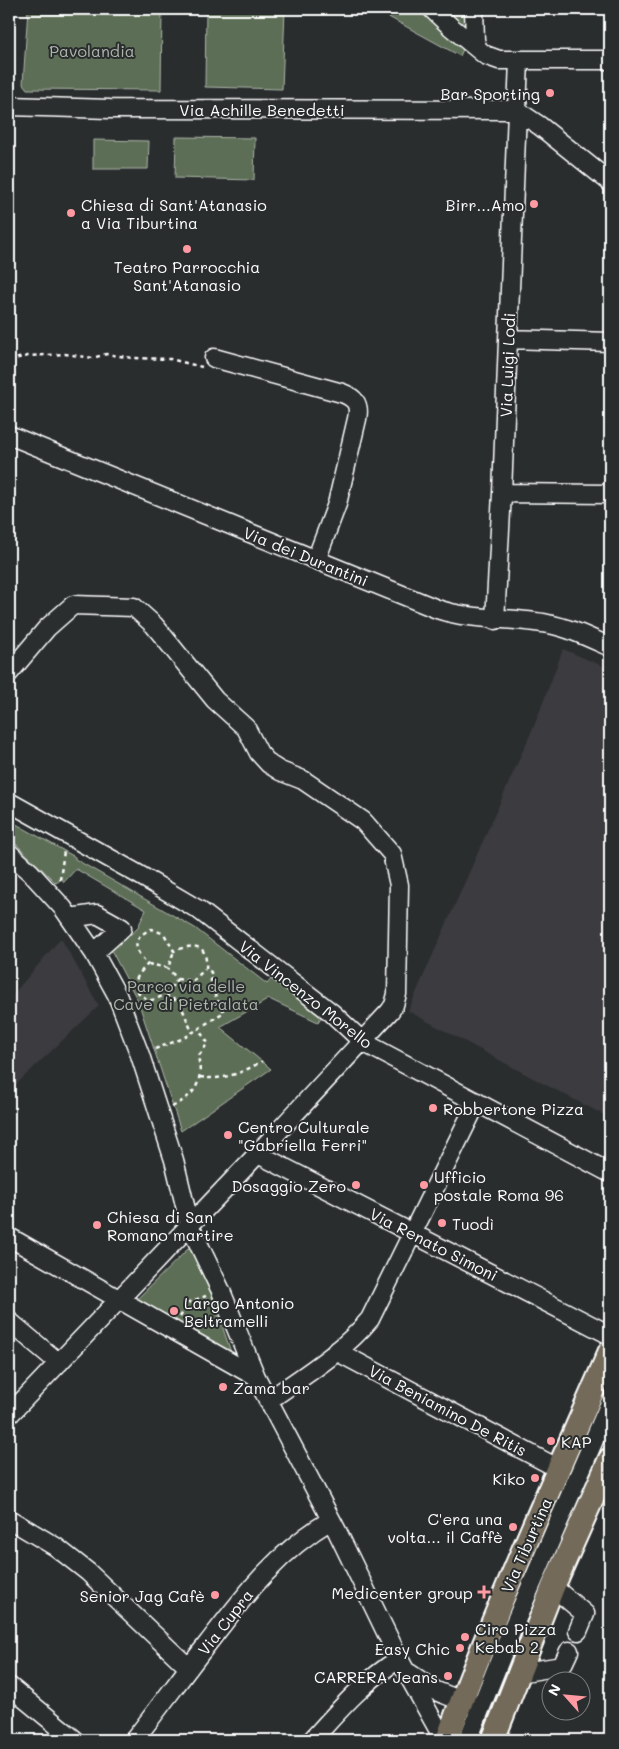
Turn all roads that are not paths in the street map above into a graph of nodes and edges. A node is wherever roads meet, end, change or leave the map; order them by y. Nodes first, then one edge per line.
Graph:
1 (432, 9) edge
2 (474, 9) edge
3 (477, 47) junction
4 (519, 60) junction
5 (610, 60) edge
6 (9, 106) edge
7 (516, 110) junction
8 (610, 182) edge
9 (508, 339) junction
10 (610, 342) edge
11 (214, 358) road end
12 (9, 435) edge
13 (502, 493) junction
14 (610, 494) edge
15 (316, 560) junction
16 (495, 620) junction
17 (610, 647) edge
18 (9, 673) edge
19 (9, 802) edge
20 (10, 845) edge
21 (70, 918) junction
22 (94, 953) junction
23 (363, 1042) junction
24 (477, 1102) junction
25 (258, 1154) junction
26 (610, 1173) edge
27 (190, 1226) junction
28 (413, 1233) junction
29 (9, 1237) edge
30 (120, 1300) junction
31 (9, 1321) edge
32 (610, 1335) edge
33 (336, 1351) junction
34 (610, 1351) edge
35 (59, 1363) junction
36 (256, 1377) junction
37 (268, 1401) junction
38 (610, 1403) edge
39 (9, 1415) edge
40 (559, 1469) junction
41 (607, 1474) edge
42 (9, 1519) edge
43 (331, 1520) junction
44 (553, 1587) junction
45 (578, 1631) dead end
46 (569, 1651) dead end
47 (403, 1665) junction
48 (189, 1668) junction
49 (518, 1673) junction
50 (9, 1686) edge
51 (471, 1704) junction
52 (75, 1740) edge
53 (134, 1740) edge
54 (312, 1740) edge
55 (446, 1740) edge
56 (468, 1740) edge
57 (493, 1740) edge

1 - 3 street
2 - 3 street
3 - 4 street
4 - 5 street
4 - 7 street, Via Luigi Lodi
6 - 7 street, Via Achille Benedetti
7 - 8 street
7 - 9 street, Via Luigi Lodi
9 - 10 street
9 - 13 street, Via Luigi Lodi
11 - 15 street
12 - 15 street, Via dei Durantini
13 - 14 street
13 - 16 street, Via Luigi Lodi
15 - 16 street, Via dei Durantini
16 - 17 street, Via dei Durantini
18 - 23 street
19 - 23 street, Via Vincenzo Morello
20 - 21 street
21 - 22 street
21 - 22 street
22 - 27 street
23 - 24 street, Via Vincenzo Morello
23 - 25 street
24 - 26 street, Via Vincenzo Morello
24 - 28 street
25 - 27 street
25 - 28 street, Via Renato Simoni
27 - 30 street
27 - 36 street
28 - 32 street, Via Renato Simoni
28 - 33 street
29 - 30 street
30 - 35 street
30 - 36 street
31 - 35 street
33 - 37 street
33 - 40 street, Via Beniamino De Ritis
34 - 40 main road, Via Tiburtina
35 - 39 street
36 - 37 street
37 - 43 street
38 - 51 street, Via Tiburtina
40 - 51 main road, Via Tiburtina
41 - 44 main road
42 - 48 street
43 - 47 street
43 - 48 street, Via Cupra
44 - 45 street
44 - 49 main road
46 - 49 street
47 - 51 street
47 - 54 street
47 - 55 street
48 - 53 street, Via Cupra
49 - 57 main road
50 - 52 street
51 - 55 main road, Via Tiburtina
51 - 56 street, Via Tiburtina

